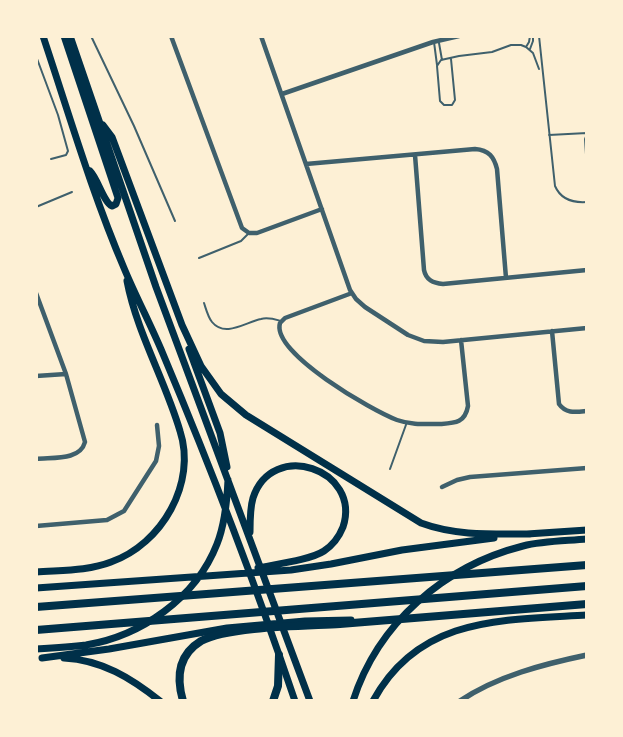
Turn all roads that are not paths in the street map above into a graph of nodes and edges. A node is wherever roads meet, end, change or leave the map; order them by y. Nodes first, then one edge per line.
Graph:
1 (42, 36) edge
2 (64, 36) edge
3 (70, 36) edge
4 (91, 36) edge
5 (171, 36) edge
6 (261, 36) edge
7 (459, 36) edge
8 (530, 36) edge
9 (533, 36) edge
10 (539, 36) edge
11 (438, 39) edge
12 (526, 46) junction
13 (530, 49) junction
14 (36, 56) edge
15 (451, 59) junction
16 (442, 60) junction
17 (437, 65) junction
18 (538, 69) dead end
19 (282, 94) junction
20 (101, 124) junction
21 (587, 133) edge
22 (549, 135) junction
23 (415, 154) junction
24 (51, 159) dead end
25 (306, 164) junction
26 (86, 167) junction
27 (587, 170) edge
28 (72, 192) dead end
29 (587, 202) edge
30 (36, 207) edge
31 (322, 209) junction
32 (175, 222) dead end
33 (250, 233) junction
34 (199, 258) dead end
35 (124, 268) junction
36 (587, 270) edge
37 (506, 278) junction
38 (36, 293) edge
39 (352, 293) junction
40 (204, 303) dead end
41 (281, 321) junction
42 (182, 325) junction
43 (587, 328) edge
44 (552, 331) junction
45 (461, 340) junction
46 (66, 374) junction
47 (36, 376) edge
48 (587, 411) edge
49 (407, 422) junction
50 (156, 425) dead end
51 (36, 459) edge
52 (587, 468) edge
53 (390, 469) dead end
54 (442, 487) dead end
55 (36, 526) edge
56 (587, 530) edge
57 (530, 534) junction
58 (250, 537) junction
59 (587, 539) edge
60 (587, 565) edge
61 (36, 572) edge
62 (229, 574) junction
63 (587, 586) edge
64 (36, 588) edge
65 (587, 604) edge
66 (36, 607) edge
67 (587, 615) edge
68 (384, 621) junction
69 (36, 630) edge
70 (36, 649) edge
71 (279, 655) junction
72 (587, 655) edge
73 (39, 659) edge
74 (160, 701) edge
75 (183, 701) edge
76 (273, 701) edge
77 (295, 701) edge
78 (310, 701) edge
79 (353, 701) edge
80 (373, 701) edge
81 (460, 701) edge

1 - 26 main road
2 - 26 main road
3 - 20 main road
4 - 32 lane
5 - 33 street
6 - 19 street
7 - 11 street
8 - 12 lane
9 - 13 lane
10 - 22 lane
11 - 16 lane
11 - 17 lane
11 - 19 street
12 - 13 lane
12 - 15 lane
13 - 18 lane
14 - 24 lane
15 - 16 lane
15 - 17 lane
16 - 17 lane
19 - 25 street
20 - 42 main road
20 - 58 main road
21 - 22 lane
21 - 27 lane
22 - 29 lane
23 - 25 street
23 - 37 street
23 - 37 street
25 - 31 street
26 - 35 main road
28 - 30 lane
31 - 33 street
31 - 39 street
33 - 34 lane
35 - 61 main road
35 - 71 main road
36 - 37 street
38 - 46 street
39 - 41 street
39 - 45 street
40 - 41 lane
41 - 49 street
42 - 57 main road
42 - 70 main road
43 - 44 street
44 - 45 street
44 - 48 street
45 - 49 street
46 - 47 street
46 - 51 street
49 - 53 lane
50 - 55 street
52 - 54 street
56 - 57 main road
57 - 62 main road
58 - 62 main road
58 - 78 main road
59 - 79 main road
60 - 66 highway
62 - 64 main road
63 - 69 highway
65 - 68 highway
67 - 80 main road
68 - 73 main road
68 - 75 highway
71 - 76 highway
71 - 77 main road
72 - 81 street
73 - 74 main road

